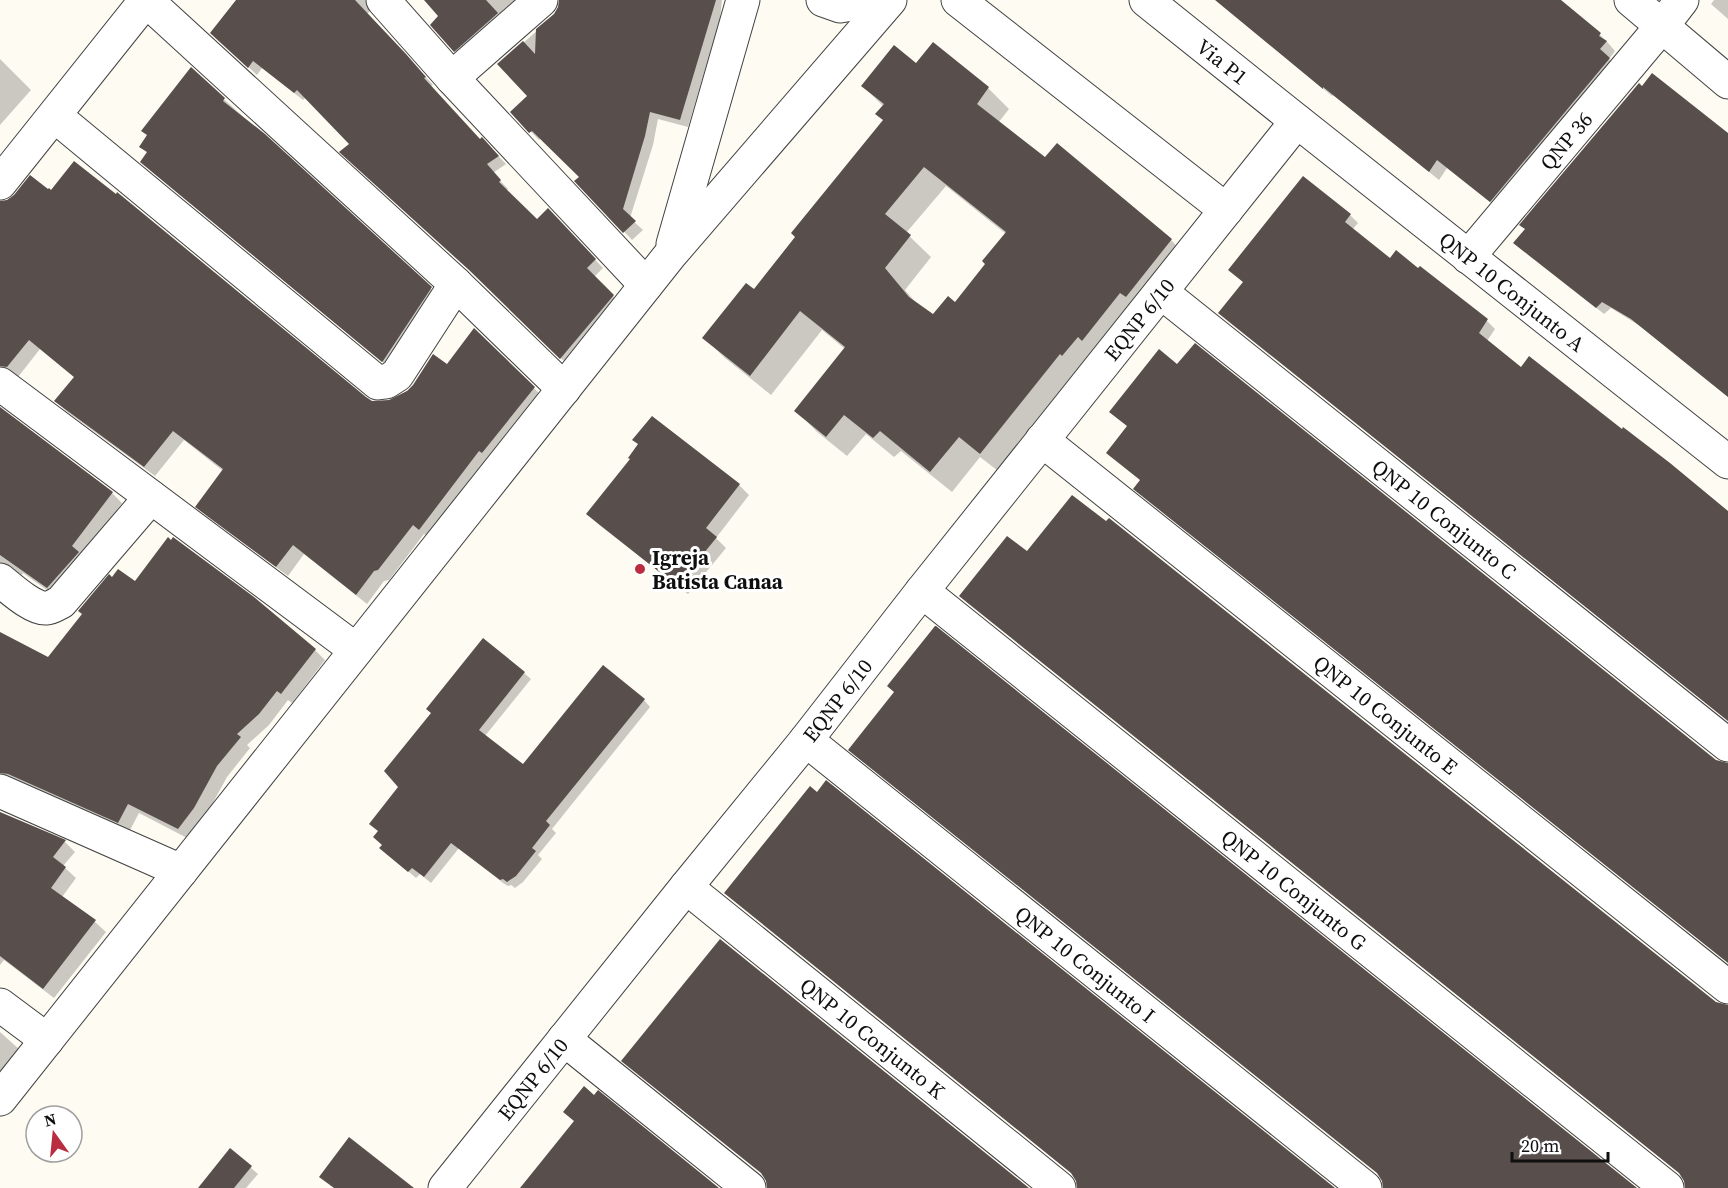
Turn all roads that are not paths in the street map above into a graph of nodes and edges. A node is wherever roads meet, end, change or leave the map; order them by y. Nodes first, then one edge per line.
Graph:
1 (146, 0) edge
2 (383, 0) edge
3 (541, 0) edge
4 (743, 0) edge
5 (823, 0) edge
6 (876, 0) edge
7 (890, 0) edge
8 (958, 0) edge
9 (1146, 0) edge
10 (1631, 0) edge
11 (1682, 0) edge
12 (1662, 26) junction
13 (452, 78) junction
14 (1728, 82) edge
15 (55, 116) junction
16 (1297, 121) junction
17 (0, 183) edge
18 (1226, 210) junction
19 (670, 255) junction
20 (1468, 257) junction
21 (456, 284) junction
22 (646, 285) junction
23 (1161, 292) junction
24 (0, 384) edge
25 (564, 389) junction
26 (1042, 440) junction
27 (1728, 462) edge
28 (151, 496) junction
29 (0, 580) edge
30 (922, 591) junction
31 (356, 650) junction
32 (806, 740) junction
33 (1728, 745) edge
34 (0, 791) edge
35 (181, 871) junction
36 (686, 886) junction
37 (1728, 987) edge
38 (0, 1005) edge
39 (564, 1039) junction
40 (47, 1040) junction
41 (0, 1099) edge
42 (445, 1188) edge
43 (749, 1188) edge
44 (1059, 1188) edge
45 (1365, 1188) edge
46 (1667, 1188) edge

1 - 15 street
1 - 21 street
2 - 13 street
3 - 13 street
4 - 19 street
5 - 6 street
7 - 19 street
8 - 18 street
9 - 16 street, Via P1
10 - 12 street
11 - 12 street, QNP 36
12 - 14 street
12 - 20 street, QNP 36
13 - 22 street
15 - 17 street
15 - 21 street
16 - 18 street, EQNP 6/10
16 - 20 street, QNP 10 Conjunto A
18 - 23 street, EQNP 6/10
19 - 22 street
20 - 27 street, QNP 10 Conjunto A
21 - 25 street
22 - 25 street
23 - 26 street, EQNP 6/10
23 - 33 street, QNP 10 Conjunto C
24 - 28 street
25 - 31 street
26 - 30 street, EQNP 6/10
26 - 37 street, QNP 10 Conjunto E
28 - 29 street
28 - 31 street
30 - 32 street, EQNP 6/10
30 - 46 street, QNP 10 Conjunto G
31 - 35 street
32 - 36 street, EQNP 6/10
32 - 45 street, QNP 10 Conjunto I
34 - 35 street
35 - 40 street
36 - 39 street, EQNP 6/10
36 - 44 street, QNP 10 Conjunto K
38 - 40 street
39 - 42 street, EQNP 6/10
39 - 43 street
40 - 41 street

